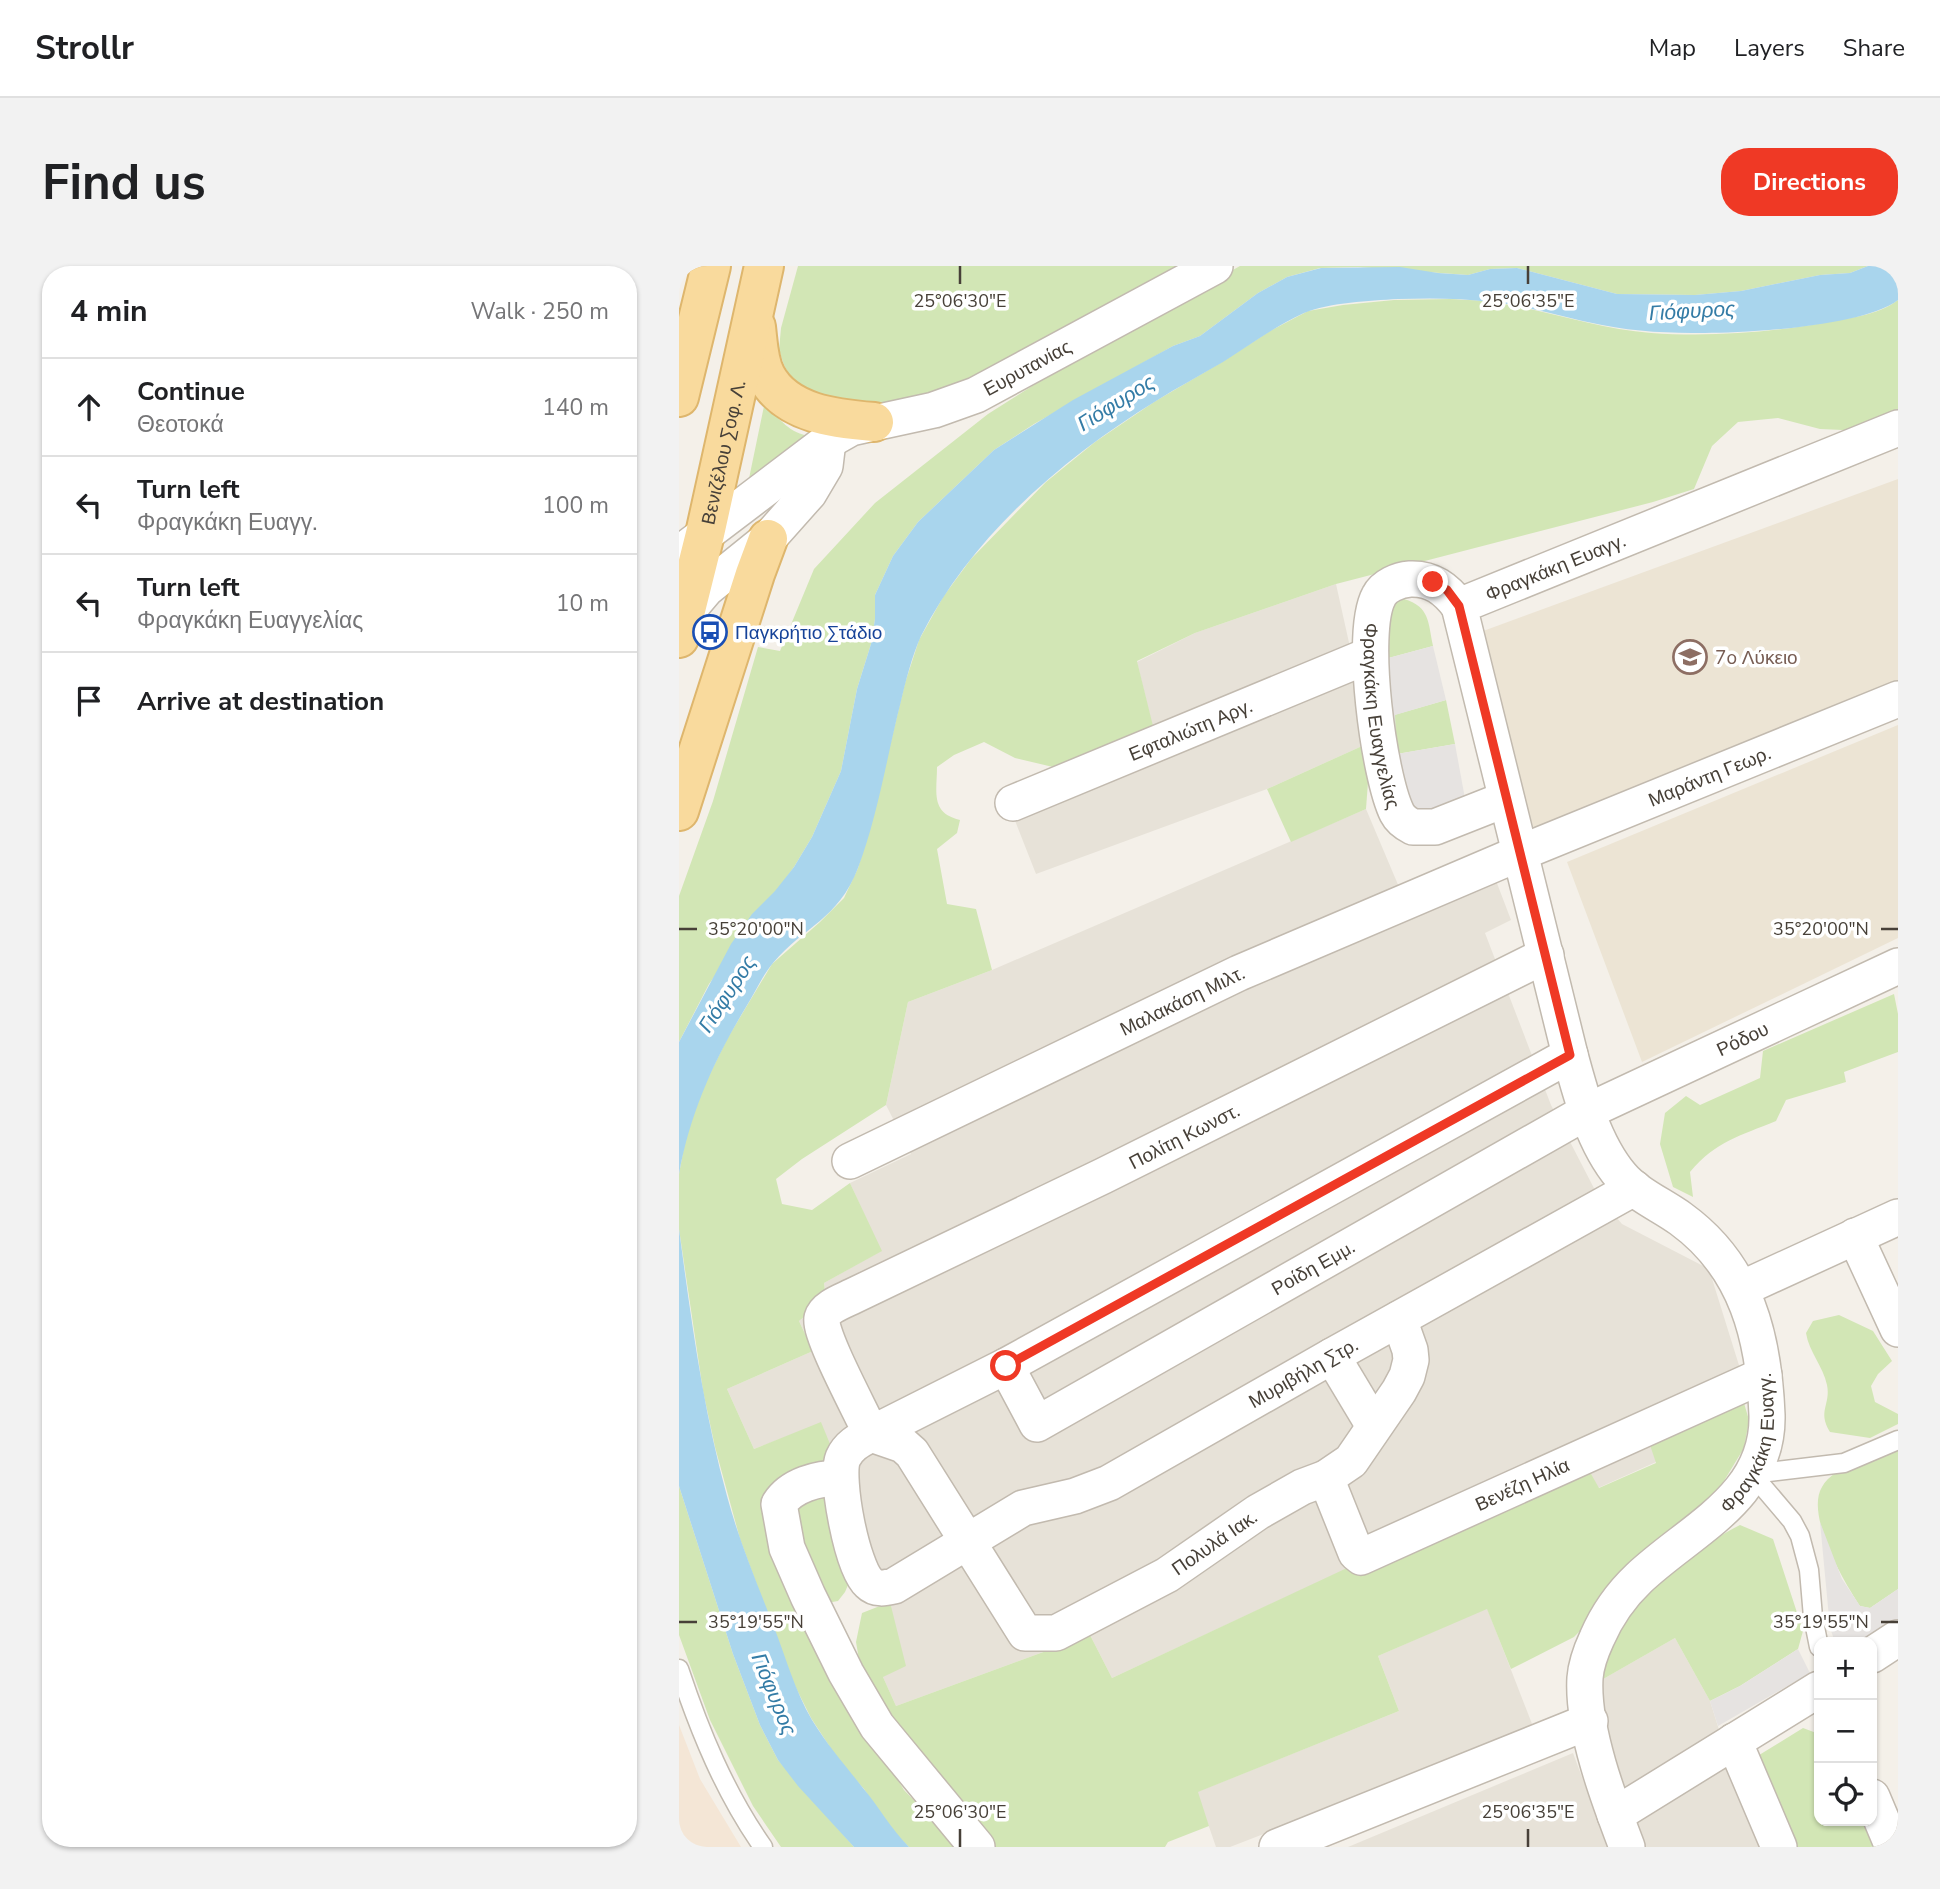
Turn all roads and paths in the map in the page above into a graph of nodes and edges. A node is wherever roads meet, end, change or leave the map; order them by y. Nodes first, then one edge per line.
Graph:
1 (711, 266) edge
2 (764, 266) edge
3 (1215, 266) edge
4 (755, 309) junction
5 (689, 319) edge
6 (679, 397) edge
7 (874, 422) junction
8 (1898, 428) edge
9 (828, 441) junction
10 (768, 539) junction
11 (692, 544) edge
12 (1459, 606) junction
13 (682, 626) edge
14 (1370, 654) junction
15 (1898, 699) edge
16 (1506, 799) junction
17 (1013, 803) dead end
18 (679, 811) edge
19 (1520, 853) junction
20 (1546, 955) junction
21 (1898, 966) edge
22 (1570, 1055) junction
23 (1588, 1111) junction
24 (850, 1161) dead end
25 (1634, 1188) junction
26 (1898, 1217) edge
27 (1855, 1236) junction
28 (1741, 1289) junction
29 (1399, 1319) junction
30 (1898, 1329) edge
31 (1332, 1356) junction
32 (1006, 1366) junction
33 (1764, 1375) junction
34 (1374, 1426) junction
35 (871, 1434) junction
36 (1898, 1440) edge
37 (1752, 1474) junction
38 (840, 1478) junction
39 (1326, 1478) junction
40 (967, 1543) junction
41 (1817, 1637) edge
42 (1898, 1638) edge
43 (1877, 1652) edge
44 (679, 1670) edge
45 (1814, 1692) edge
46 (1590, 1721) junction
47 (1734, 1741) junction
48 (1877, 1809) edge
49 (1621, 1831) edge
50 (763, 1847) edge
51 (977, 1847) edge
52 (1277, 1847) edge
53 (1779, 1847) edge
54 (1893, 1847) edge

1 - 5 main road
2 - 4 main road, Βενιζέλου Σοφ. Λ.
3 - 7 street, Ευρυτανίας
4 - 7 main road
4 - 11 main road, Βενιζέλου Σοφ. Λ.
5 - 6 main road
7 - 9 street, Ευρυτανίας
8 - 12 street, Φραγκάκη Ευαγγ.
9 - 10 street
9 - 11 street, Ευρυτανίας
10 - 13 street
10 - 18 main road
11 - 13 main road, Βενιζέλου Σοφ. Λ.
12 - 14 street, Φραγκάκη Ευαγγελίας
12 - 16 street, Φραγκάκη Ευαγγ.
14 - 16 street, Φραγκάκη Ευαγγελίας
14 - 17 street, Εφταλιώτη Αργ.
15 - 19 street, Μαράντη Γεωρ.
16 - 19 street, Φραγκάκη Ευαγγ.
19 - 20 street, Φραγκάκη Ευαγγ.
19 - 24 street, Μαλακάση Μιλτ.
20 - 22 street, Φραγκάκη Ευαγγ.
20 - 35 street, Πολίτη Κωνστ.
21 - 23 street, Ρόδου
22 - 23 street, Φραγκάκη Ευαγγ.
22 - 32 street
23 - 25 street, Φραγκάκη Ευαγγ.
23 - 32 street, Ροίδη Εμμ.
25 - 28 street, Φραγκάκη Ευαγγ.
25 - 29 street, Μυριβήλη Στρ.
26 - 27 street
27 - 28 street
27 - 30 street
28 - 33 street, Φραγκάκη Ευαγγ.
29 - 31 street, Μυριβήλη Στρ.
29 - 34 street, Πολυλά Ιακ.
31 - 34 street
31 - 40 street, Μυριβήλη Στρ.
32 - 35 street
33 - 37 street, Φραγκάκη Ευαγγ.
33 - 39 street, Βενέζη Ηλία
34 - 39 street, Πολυλά Ιακ.
35 - 38 street
35 - 40 street
36 - 37 lane
37 - 41 lane
37 - 46 street, Φραγκάκη Ευαγγ.
38 - 40 street, Μυριβήλη Στρ.
38 - 51 street
39 - 40 street, Πολυλά Ιακ.
42 - 43 street
44 - 50 lane
45 - 47 street
46 - 49 street, Φραγκάκη Ευαγγ.
46 - 52 street
47 - 49 street
47 - 53 street
48 - 54 street

